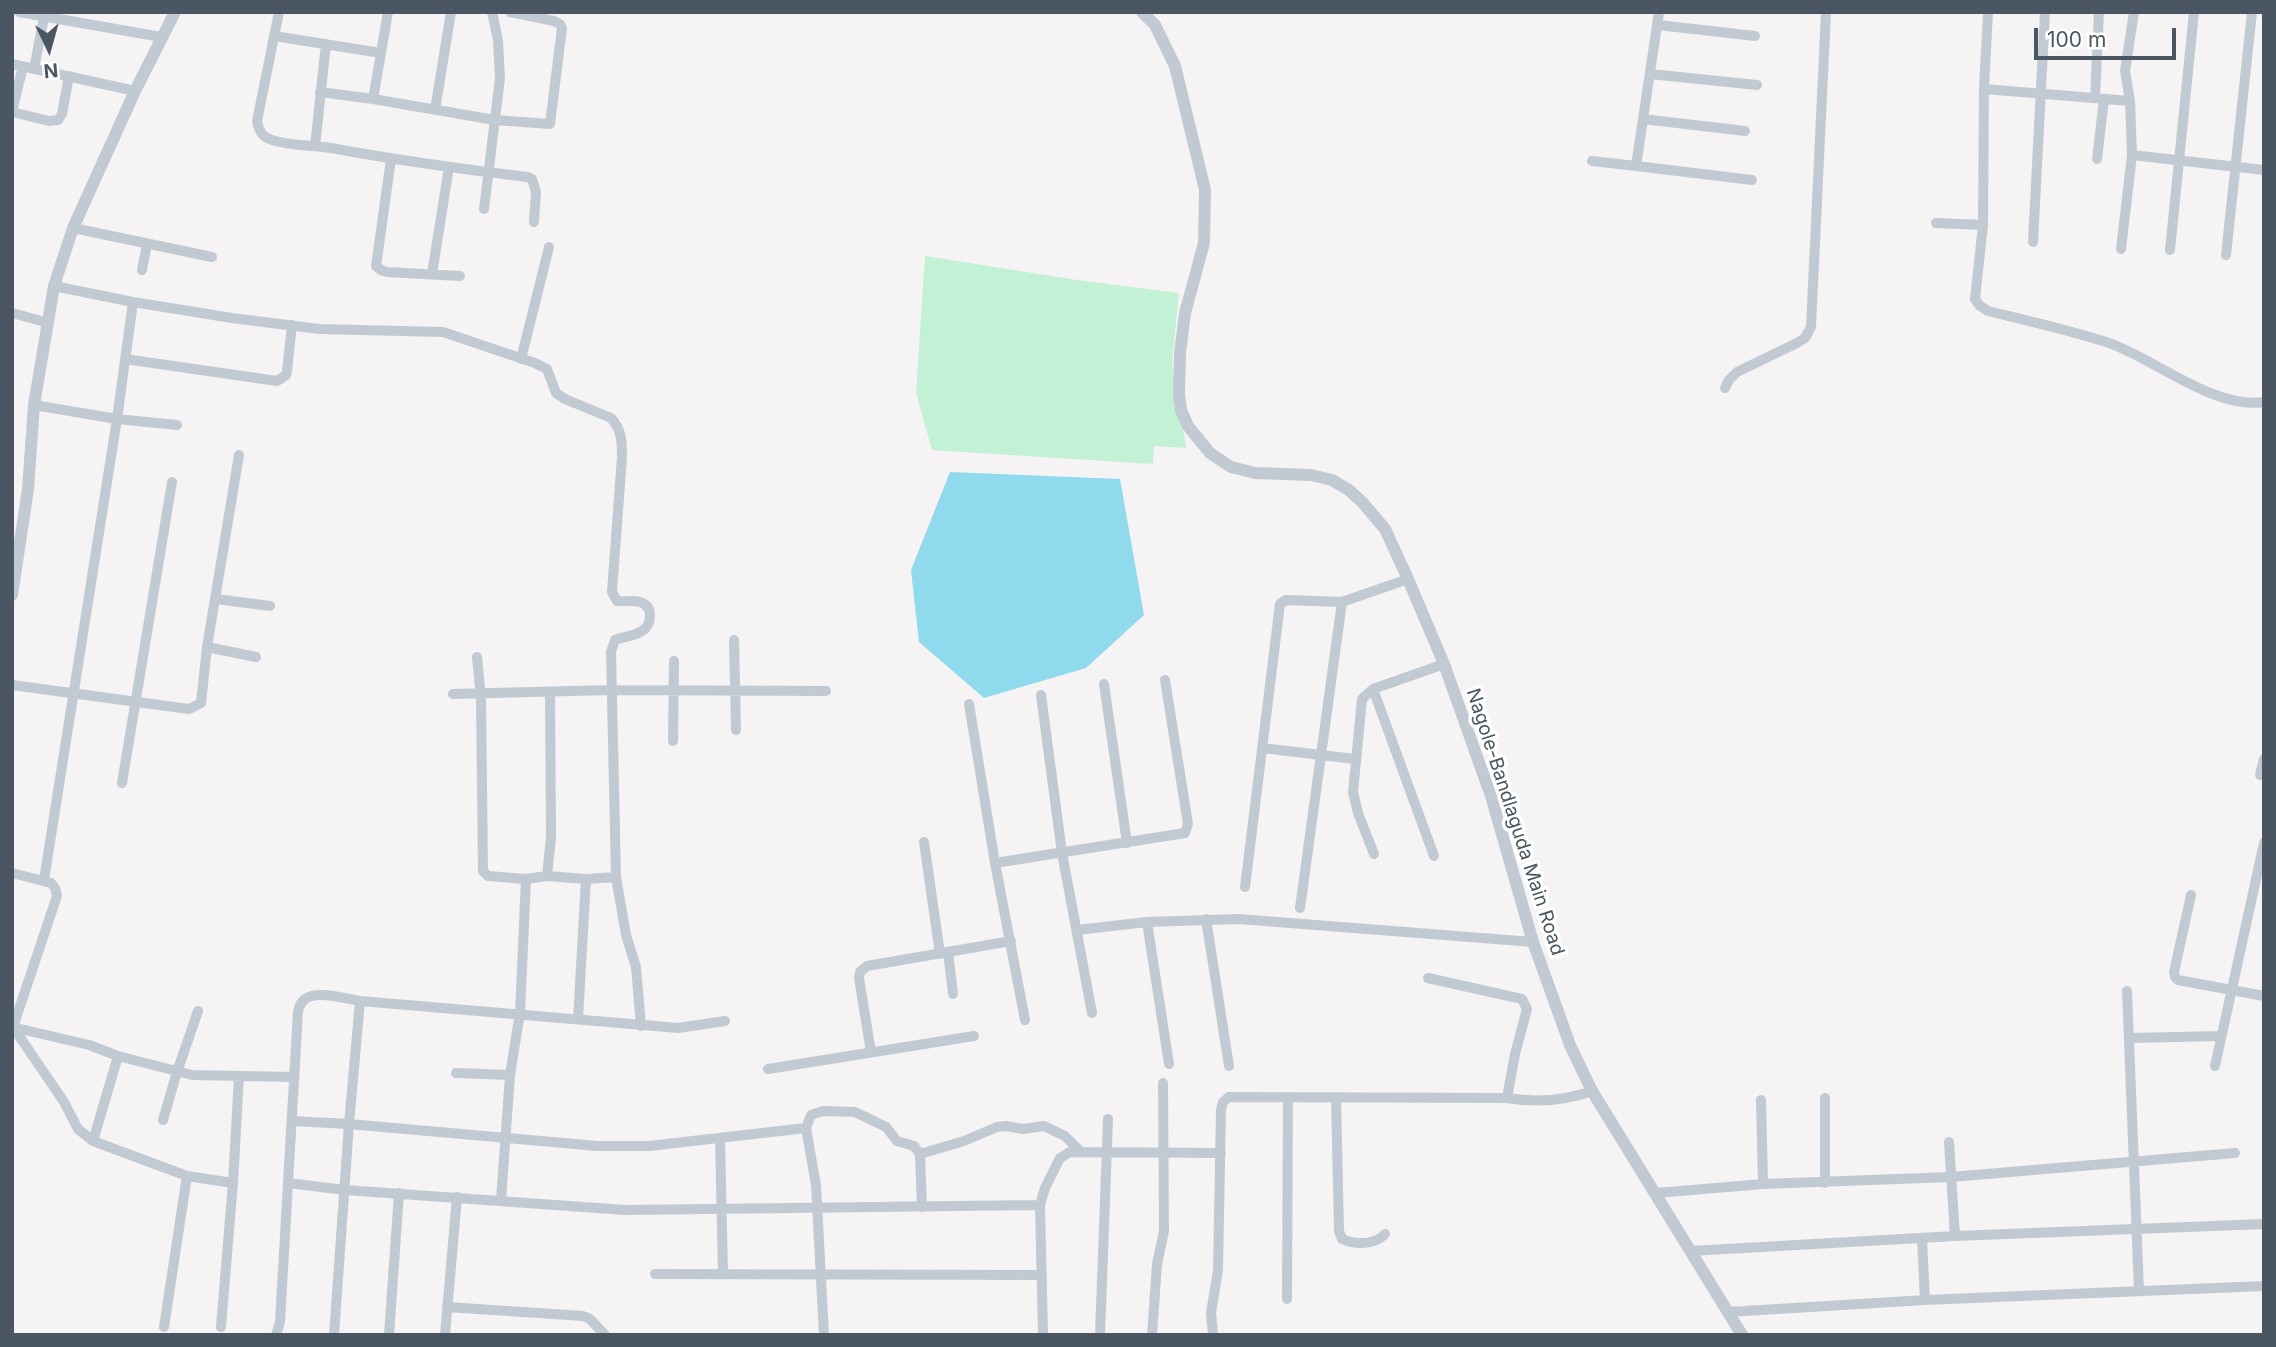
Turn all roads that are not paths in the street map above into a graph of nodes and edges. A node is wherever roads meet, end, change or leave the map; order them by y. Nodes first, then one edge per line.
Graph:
1 (19, 12) edge
2 (175, 12) edge
3 (279, 12) edge
4 (388, 12) edge
5 (451, 12) edge
6 (492, 12) edge
7 (510, 12) edge
8 (1142, 12) edge
9 (1659, 12) edge
10 (1826, 12) edge
11 (1988, 12) edge
12 (2045, 12) edge
13 (2099, 12) edge
14 (2134, 12) edge
15 (2194, 12) edge
16 (2252, 12) edge
17 (44, 17) junction
18 (1658, 25) junction
19 (274, 36) junction
20 (1755, 36) dead end
21 (161, 37) junction
22 (326, 44) junction
23 (381, 53) junction
24 (18, 65) edge
25 (34, 69) junction
26 (1650, 74) junction
27 (69, 76) junction
28 (1757, 85) dead end
29 (1984, 89) junction
30 (135, 91) junction
31 (320, 92) junction
32 (2040, 94) junction
33 (2099, 98) junction
34 (373, 99) junction
35 (2130, 101) junction
36 (435, 110) junction
37 (12, 112) edge
38 (1643, 119) junction
39 (495, 120) junction
40 (1745, 131) dead end
41 (314, 146) junction
42 (2132, 155) junction
43 (391, 159) junction
44 (2097, 159) dead end
45 (1592, 161) dead end
46 (2179, 161) junction
47 (1636, 166) junction
48 (2236, 166) junction
49 (449, 167) junction
50 (2264, 170) edge
51 (489, 172) junction
52 (1752, 180) dead end
53 (484, 209) dead end
54 (534, 222) dead end
55 (1936, 223) dead end
56 (1983, 225) junction
57 (73, 228) junction
58 (2033, 242) dead end
59 (147, 244) junction
60 (549, 247) dead end
61 (2121, 249) dead end
62 (2170, 250) dead end
63 (2226, 255) dead end
64 (212, 257) dead end
65 (142, 270) dead end
66 (432, 274) junction
67 (460, 276) dead end
68 (54, 286) junction
69 (133, 302) junction
70 (12, 313) edge
71 (49, 323) junction
72 (292, 325) junction
73 (125, 359) junction
74 (521, 359) junction
75 (1725, 388) dead end
76 (2264, 402) edge
77 (34, 405) junction
78 (117, 419) junction
79 (177, 425) dead end
80 (239, 454) dead end
81 (172, 482) dead end
82 (14, 578) edge
83 (1408, 579) junction
84 (12, 596) edge
85 (216, 599) junction
86 (1342, 602) junction
87 (270, 606) dead end
88 (734, 640) dead end
89 (207, 647) junction
90 (256, 657) dead end
91 (477, 657) dead end
92 (674, 661) dead end
93 (1444, 664) junction
94 (1165, 680) dead end
95 (1104, 684) dead end
96 (12, 685) edge
97 (1373, 689) junction
98 (611, 690) junction
99 (673, 691) junction
100 (826, 691) dead end
101 (734, 692) junction
102 (479, 693) junction
103 (550, 693) junction
104 (74, 694) junction
105 (453, 694) dead end
106 (1041, 695) dead end
107 (137, 701) junction
108 (970, 704) dead end
109 (736, 730) dead end
110 (673, 741) dead end
111 (1262, 748) junction
112 (1321, 756) junction
113 (1355, 759) junction
114 (2264, 759) edge
115 (2260, 775) dead end
116 (122, 783) dead end
117 (924, 842) dead end
118 (1127, 843) junction
119 (2264, 843) edge
120 (1062, 853) junction
121 (1374, 854) dead end
122 (1434, 856) dead end
123 (995, 863) junction
124 (12, 873) edge
125 (547, 876) junction
126 (616, 877) junction
127 (526, 879) junction
128 (586, 879) junction
129 (44, 880) junction
130 (1245, 887) dead end
131 (2191, 895) dead end
132 (1300, 908) dead end
133 (1206, 919) junction
134 (1147, 922) junction
135 (1077, 930) junction
136 (1011, 941) junction
137 (1533, 942) junction
138 (944, 953) junction
139 (1428, 978) dead end
140 (2231, 990) junction
141 (2127, 991) dead end
142 (953, 994) dead end
143 (2264, 996) edge
144 (360, 1001) junction
145 (198, 1012) dead end
146 (520, 1013) junction
147 (1092, 1013) dead end
148 (578, 1019) junction
149 (1025, 1020) dead end
150 (724, 1021) dead end
151 (641, 1026) junction
152 (13, 1027) edge
153 (974, 1036) dead end
154 (2221, 1036) junction
155 (2130, 1038) junction
156 (871, 1052) junction
157 (118, 1056) junction
158 (1169, 1064) dead end
159 (1230, 1066) dead end
160 (2215, 1066) dead end
161 (768, 1069) dead end
162 (177, 1072) junction
163 (456, 1073) dead end
164 (510, 1075) junction
165 (239, 1076) junction
166 (294, 1077) junction
167 (1163, 1083) dead end
168 (1592, 1091) junction
169 (1288, 1097) junction
170 (1336, 1097) junction
171 (1507, 1098) junction
172 (1825, 1098) dead end
173 (1761, 1100) dead end
174 (1108, 1119) dead end
175 (163, 1120) dead end
176 (292, 1121) junction
177 (349, 1124) junction
178 (806, 1128) junction
179 (506, 1138) junction
180 (720, 1139) junction
181 (93, 1141) junction
182 (1949, 1142) dead end
183 (1080, 1151) junction
184 (1108, 1153) junction
185 (1220, 1153) junction
186 (2235, 1153) dead end
187 (920, 1154) junction
188 (1164, 1154) junction
189 (2134, 1161) junction
190 (187, 1176) junction
191 (1951, 1177) junction
192 (233, 1183) junction
193 (1825, 1183) junction
194 (288, 1184) junction
195 (1763, 1184) junction
196 (345, 1190) junction
197 (399, 1193) junction
198 (1656, 1193) junction
199 (457, 1197) junction
200 (501, 1200) junction
201 (1040, 1205) junction
202 (922, 1206) junction
203 (722, 1208) junction
204 (817, 1208) junction
205 (2264, 1224) edge
206 (2138, 1230) junction
207 (1385, 1234) dead end
208 (1955, 1236) junction
209 (1922, 1238) junction
210 (1691, 1251) junction
211 (723, 1273) junction
212 (821, 1273) junction
213 (655, 1274) dead end
214 (1042, 1275) junction
215 (2264, 1286) edge
216 (2139, 1291) junction
217 (1287, 1299) dead end
218 (1926, 1300) junction
219 (447, 1307) junction
220 (1728, 1312) junction
221 (164, 1327) dead end
222 (221, 1327) dead end
223 (276, 1335) edge
224 (334, 1335) edge
225 (389, 1335) edge
226 (445, 1335) edge
227 (605, 1335) edge
228 (824, 1335) edge
229 (1043, 1335) edge
230 (1100, 1335) edge
231 (1152, 1335) edge
232 (1213, 1335) edge
233 (1742, 1335) edge

1 - 17 street
2 - 21 street
3 - 19 street
4 - 23 street
5 - 36 street
6 - 39 street
7 - 39 street
8 - 83 street, Nagole-Bandlaguda Main Road
9 - 18 street
10 - 75 street
11 - 29 street
12 - 32 street
13 - 33 street
14 - 35 street
15 - 46 street
16 - 48 street
17 - 21 street
17 - 25 street
18 - 20 street
18 - 26 street
19 - 22 street
19 - 41 street
21 - 30 street
22 - 23 street
22 - 31 street
23 - 34 street
24 - 25 street
24 - 37 street
25 - 27 street
26 - 28 street
26 - 38 street
27 - 30 street
27 - 37 street
29 - 32 street
29 - 56 street
30 - 57 street
31 - 34 street
31 - 41 street
32 - 33 street
32 - 58 street
33 - 35 street
33 - 44 street
34 - 36 street
35 - 42 street
36 - 39 street
38 - 40 street
38 - 47 street
39 - 51 street
41 - 43 street
42 - 46 street
42 - 61 street
43 - 49 street
43 - 66 street
45 - 47 street
46 - 48 street
46 - 62 street
47 - 52 street
48 - 50 street
48 - 63 street
49 - 51 street
49 - 66 street
51 - 53 street
51 - 54 street
55 - 56 street
56 - 76 street
57 - 59 street
57 - 68 street
59 - 64 street
59 - 65 street
60 - 74 street
66 - 67 street
68 - 69 street
68 - 71 street
69 - 72 street
69 - 73 street
70 - 71 street
71 - 77 street
72 - 73 street
72 - 74 street
73 - 78 street
74 - 98 street
77 - 78 street
77 - 82 street
78 - 79 street
78 - 104 street
80 - 85 street
81 - 107 street
82 - 84 street
83 - 86 street
83 - 93 street, Nagole-Bandlaguda Main Road
85 - 87 street
85 - 89 street
86 - 111 street
86 - 112 street
88 - 101 street
89 - 90 street
89 - 107 street
91 - 102 street
92 - 99 street
93 - 97 street
93 - 137 street, Nagole-Bandlaguda Main Road
94 - 118 street
95 - 118 street
96 - 104 street
97 - 113 street
97 - 122 street
98 - 99 street
98 - 103 street
98 - 126 street
99 - 101 street
99 - 110 street
100 - 101 street
101 - 109 street
102 - 103 street
102 - 105 street
102 - 127 street
103 - 125 street
104 - 107 street
104 - 129 street
106 - 120 street
107 - 116 street
108 - 123 street
111 - 112 street
111 - 130 street
112 - 113 street
112 - 132 street
113 - 121 street
114 - 115 street
117 - 138 street
118 - 120 street
119 - 140 street
120 - 123 street
120 - 135 street
123 - 136 street
124 - 129 street
125 - 127 street
125 - 128 street
126 - 128 street
126 - 151 street
127 - 146 street
128 - 148 street
129 - 152 street
131 - 140 street
133 - 134 street
133 - 137 street
133 - 159 street
134 - 135 street
134 - 158 street
135 - 147 street
136 - 138 street
136 - 149 street
137 - 168 street, Nagole-Bandlaguda Main Road
138 - 142 street
138 - 156 street
139 - 171 street
140 - 143 street
140 - 154 street
141 - 155 street
144 - 146 street
144 - 166 street
144 - 177 street
145 - 162 street
146 - 148 street
146 - 164 street
148 - 151 street
150 - 151 street
152 - 157 street
152 - 181 street
153 - 156 street
154 - 155 street
154 - 160 street
155 - 189 street
156 - 161 street
157 - 162 street
157 - 181 street
162 - 165 street
162 - 175 street
163 - 164 street
164 - 179 street
165 - 166 street
165 - 192 street
166 - 176 street
167 - 188 street
168 - 171 street
168 - 198 street, Nagole-Bandlaguda Main Road
169 - 170 street
169 - 185 street
169 - 217 street
170 - 171 street
170 - 207 street
172 - 193 street
173 - 195 street
174 - 184 street
176 - 177 street
176 - 194 street
177 - 179 street
177 - 196 street
178 - 180 street
178 - 187 street
178 - 204 street
179 - 180 street
179 - 200 street
180 - 203 street
181 - 190 street
182 - 191 street
183 - 184 street
183 - 187 street
183 - 201 street
184 - 188 street
184 - 230 street
185 - 188 street
185 - 232 street
186 - 189 street
187 - 202 street
188 - 231 street
189 - 191 street
189 - 206 street
190 - 192 street
190 - 221 street
191 - 193 street
191 - 208 street
192 - 222 street
193 - 195 street
194 - 196 street
194 - 223 street
195 - 198 street
196 - 197 street
196 - 224 street
197 - 199 street
197 - 225 street
198 - 210 street, Nagole-Bandlaguda Main Road
199 - 200 street
199 - 219 street
200 - 203 street
201 - 202 street
201 - 214 street
202 - 204 street
203 - 204 street
203 - 211 street
204 - 212 street
205 - 206 street
206 - 208 street
206 - 216 street
208 - 209 street
209 - 210 street
209 - 218 street
210 - 220 street, Nagole-Bandlaguda Main Road
211 - 212 street
211 - 213 street
212 - 214 street
212 - 228 street
214 - 229 street
215 - 216 street
216 - 218 street
218 - 220 street
219 - 226 street
219 - 227 street
220 - 233 street, Nagole-Bandlaguda Main Road

